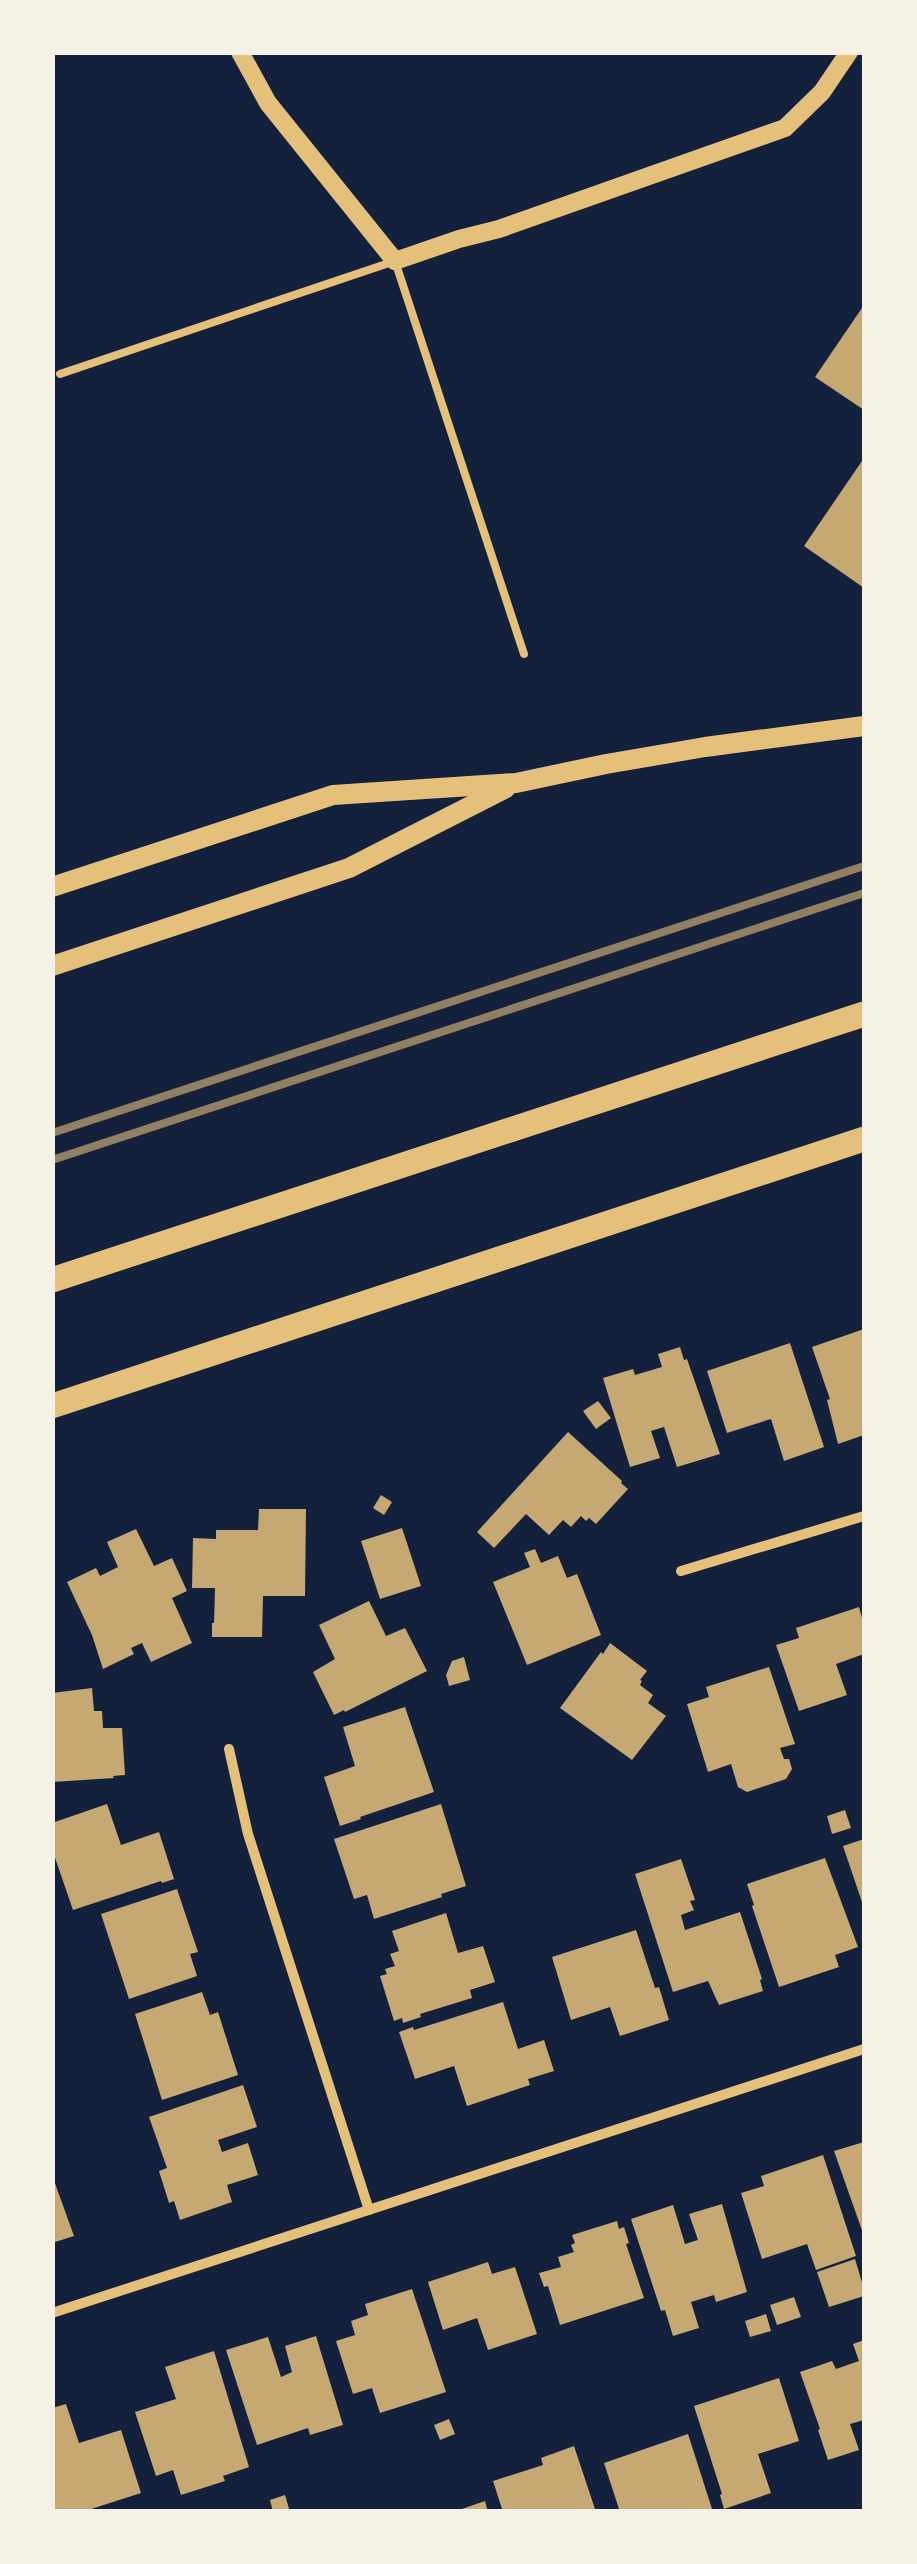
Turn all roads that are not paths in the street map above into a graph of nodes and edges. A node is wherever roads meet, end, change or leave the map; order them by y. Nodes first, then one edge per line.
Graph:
1 (240, 52) edge
2 (850, 52) edge
3 (395, 261) junction
4 (60, 374) dead end
5 (524, 654) dead end
6 (864, 726) edge
7 (516, 783) junction
8 (52, 888) edge
9 (52, 966) edge
10 (864, 1014) edge
11 (864, 1139) edge
12 (52, 1280) edge
13 (52, 1406) edge
14 (864, 1516) edge
15 (682, 1570) dead end
16 (229, 1748) dead end
17 (864, 2049) edge
18 (369, 2210) junction
19 (52, 2313) edge

1 - 3 street
2 - 3 street
3 - 4 lane
3 - 5 lane
6 - 7 main road
7 - 8 main road
7 - 9 main road
10 - 12 main road
11 - 13 main road
14 - 15 street
16 - 18 street
17 - 18 street
18 - 19 street

